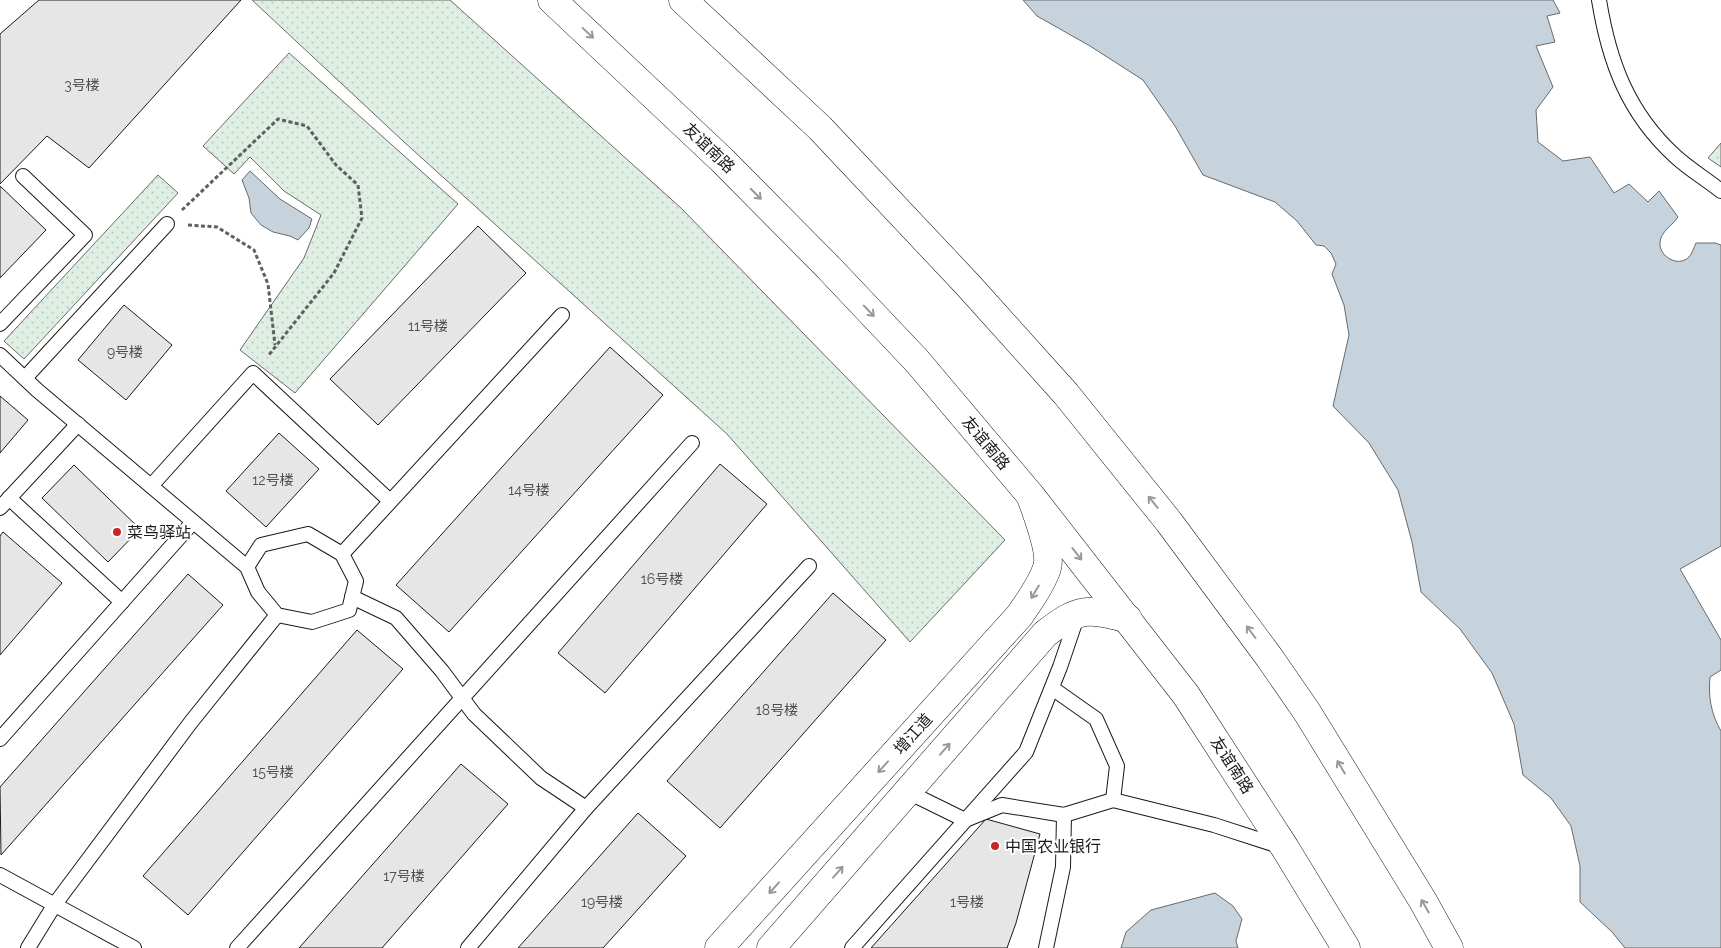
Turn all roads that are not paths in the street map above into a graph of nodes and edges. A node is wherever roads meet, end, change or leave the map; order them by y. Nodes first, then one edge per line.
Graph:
1 (552, 0) edge
2 (683, 0) edge
3 (1599, 0) edge
4 (23, 176) dead end
5 (1721, 191) edge
6 (167, 224) road end
7 (562, 315) dead end
8 (0, 324) edge
9 (0, 355) edge
10 (25, 378) junction
11 (78, 424) junction
12 (692, 443) dead end
13 (151, 486) junction
14 (1031, 496) junction
15 (390, 501) junction
16 (5, 503) edge
17 (193, 522) junction
18 (342, 554) junction
19 (809, 566) dead end
20 (247, 567) junction
21 (352, 597) junction
22 (122, 602) junction
23 (1079, 612) junction
24 (277, 615) junction
25 (1128, 619) junction
26 (1052, 688) junction
27 (462, 697) junction
28 (0, 739) edge
29 (908, 792) junction
30 (1113, 800) junction
31 (586, 808) junction
32 (1064, 815) junction
33 (965, 820) junction
34 (1285, 848) junction
35 (0, 874) edge
36 (55, 904) junction
37 (28, 948) edge
38 (134, 948) edge
39 (237, 948) edge
40 (468, 948) edge
41 (719, 948) edge
42 (771, 948) edge
43 (852, 948) edge
44 (1046, 948) edge
45 (1346, 948) edge
46 (1449, 948) edge

1 -> 14 main road, 友谊南路
46 -> 2 main road
3 - 5 lane
4 - 8 lane
6 - 10 lane
7 - 15 lane
9 - 10 lane
10 - 11 lane
11 - 13 lane
11 - 16 lane
12 - 27 lane
13 - 15 lane
13 - 17 lane
14 -> 25 main road, 友谊南路
14 -> 41 main road, 增江道
15 - 18 lane
16 - 22 lane
17 - 20 lane
17 - 22 lane
18 - 20 lane
18 - 21 lane
19 - 31 lane
20 - 24 lane
21 - 24 lane
21 - 27 lane
22 - 28 lane
23 - 25 main road, 增江道
23 - 26 lane
29 -> 23 main road, 增江道
24 - 36 lane
25 - 34 main road, 友谊南路
26 - 30 lane
26 - 33 lane
27 - 31 lane
27 - 39 lane
29 - 33 lane
42 -> 29 main road, 增江道
30 - 32 lane
30 - 34 lane
31 - 40 lane
32 - 33 lane
32 - 44 lane
33 - 43 lane
34 - 45 main road, 友谊南路
35 - 36 lane
36 - 37 lane
36 - 38 lane

